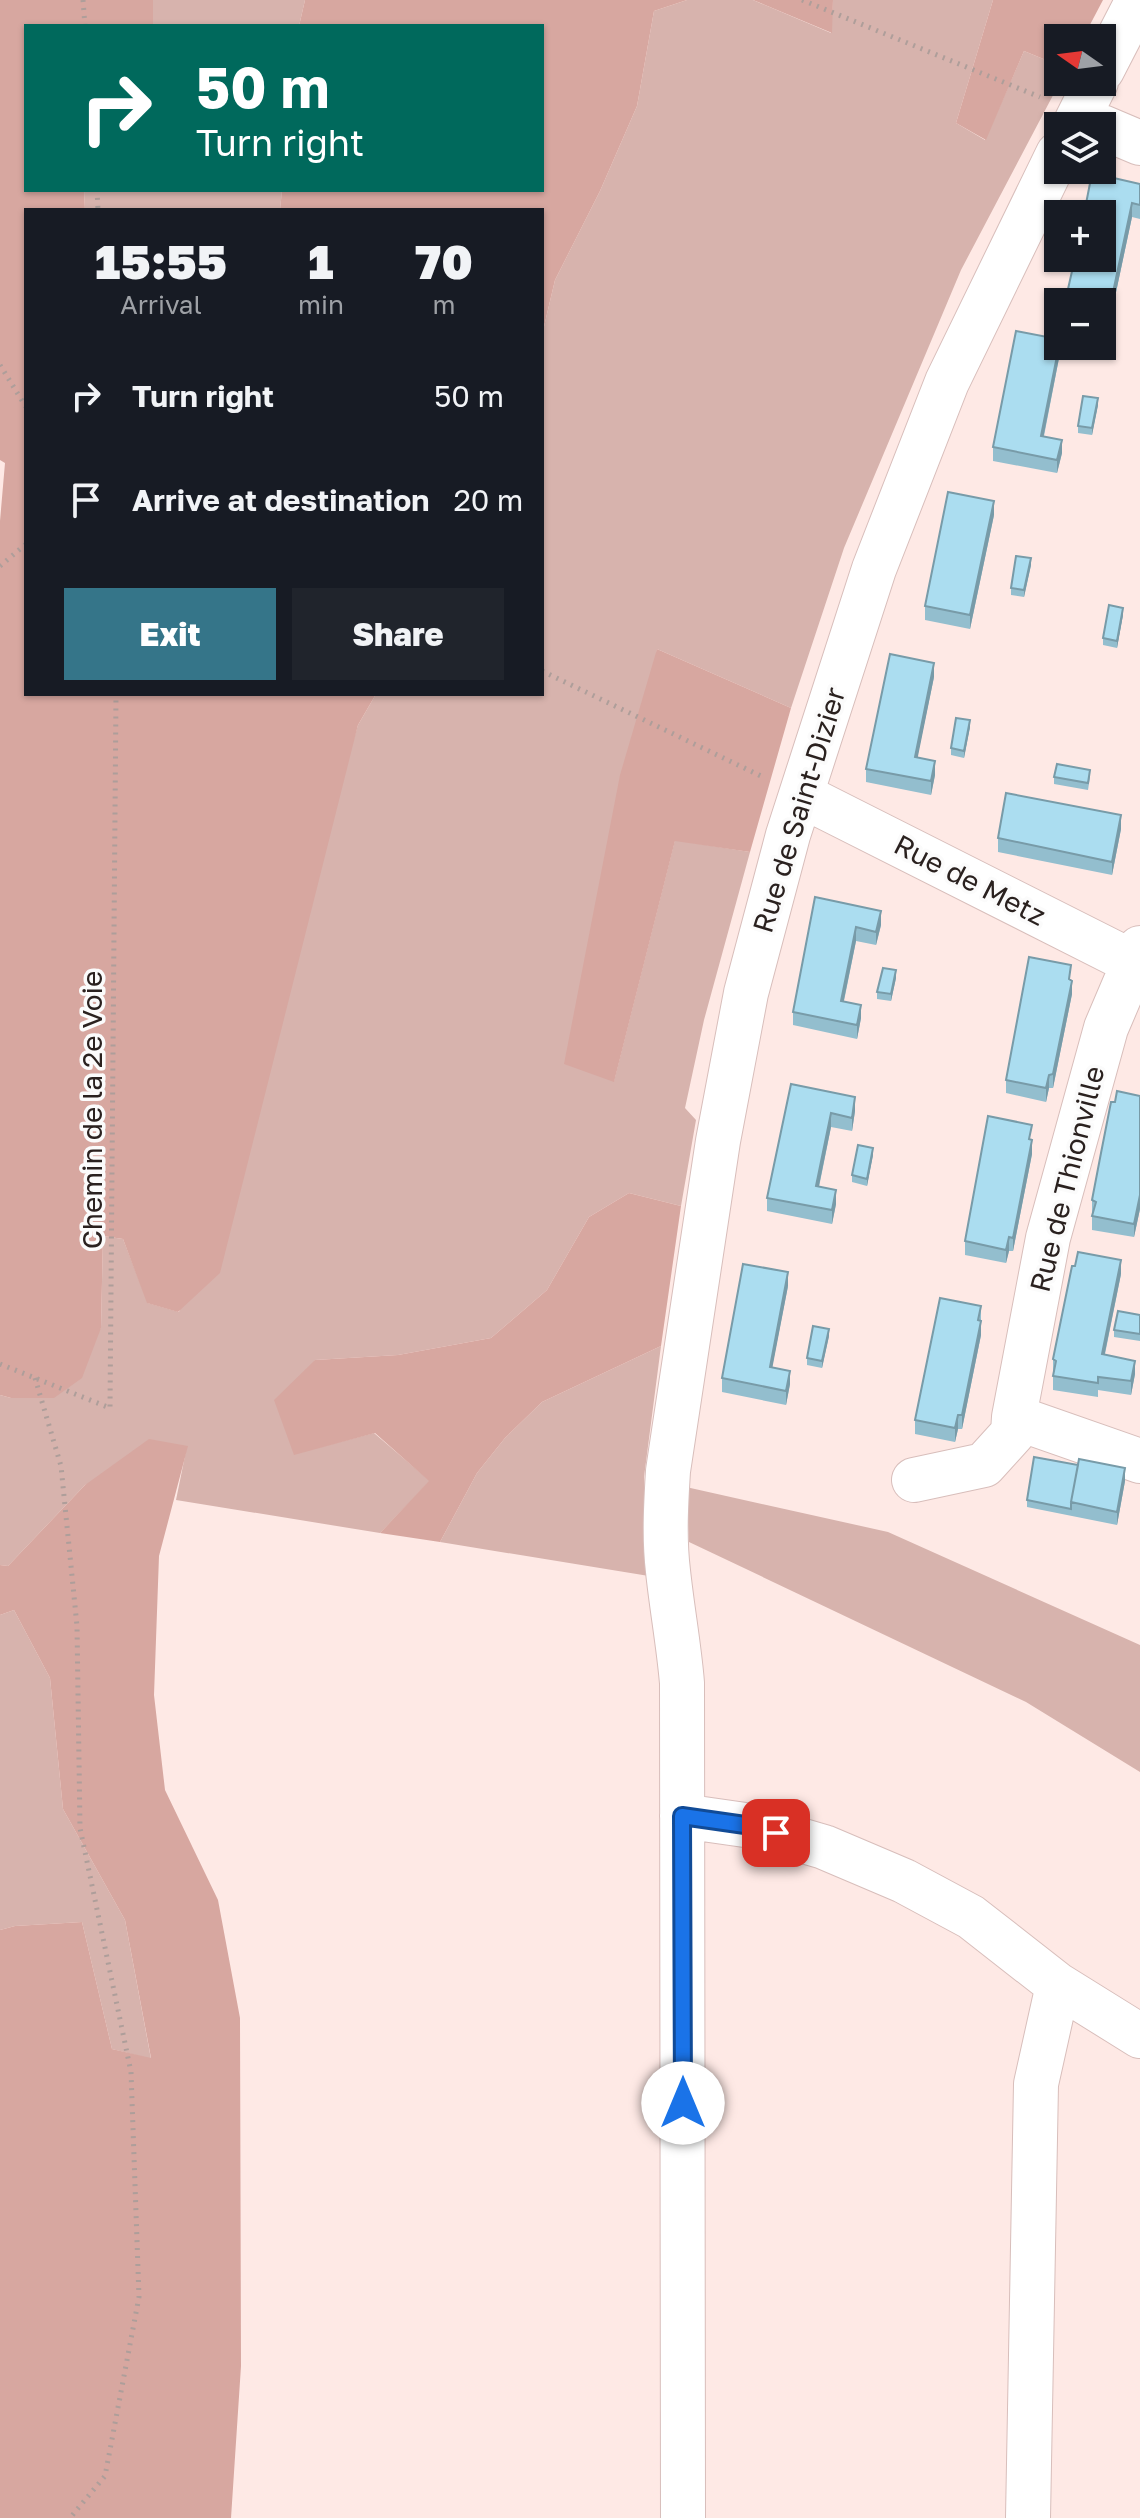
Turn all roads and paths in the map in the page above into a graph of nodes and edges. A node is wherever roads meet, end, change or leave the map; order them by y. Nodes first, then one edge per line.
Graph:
1 (83, 0) edge
2 (802, 0) edge
3 (1138, 0) edge
4 (85, 24) edge
5 (1116, 43) edge
6 (1083, 112) edge
7 (1116, 129) edge
8 (1140, 143) edge
9 (1044, 183) edge
10 (0, 365) edge
11 (24, 404) edge
12 (24, 546) edge
13 (0, 566) edge
14 (544, 672) edge
15 (116, 696) edge
16 (801, 795) junction
17 (1139, 959) edge
18 (0, 1364) edge
19 (35, 1378) junction
20 (1014, 1417) junction
21 (1140, 1461) edge
22 (914, 1480) dead end
23 (682, 1816) junction
24 (1058, 1985) junction
25 (1140, 2036) edge
26 (70, 2518) edge
27 (683, 2518) edge
28 (1028, 2518) edge

1 - 4 path
2 - 6 path
3 - 5 street
7 - 8 street
9 - 16 street, Rue de Saint-Dizier
10 - 11 path
12 - 13 path
14 - 16 path
15 - 19 path, Chemin de la 2e Voie
16 - 17 street, Rue de Metz
16 - 23 street, Rue de Saint-Dizier
17 - 20 street, Rue de Thionville
18 - 19 path, Chemin de la 2e Voie
19 - 26 path
20 - 21 street
20 - 22 street, Rue de Thionville
23 - 24 street
23 - 27 street, Rue de Saint-Dizier
24 - 25 street
24 - 28 street

